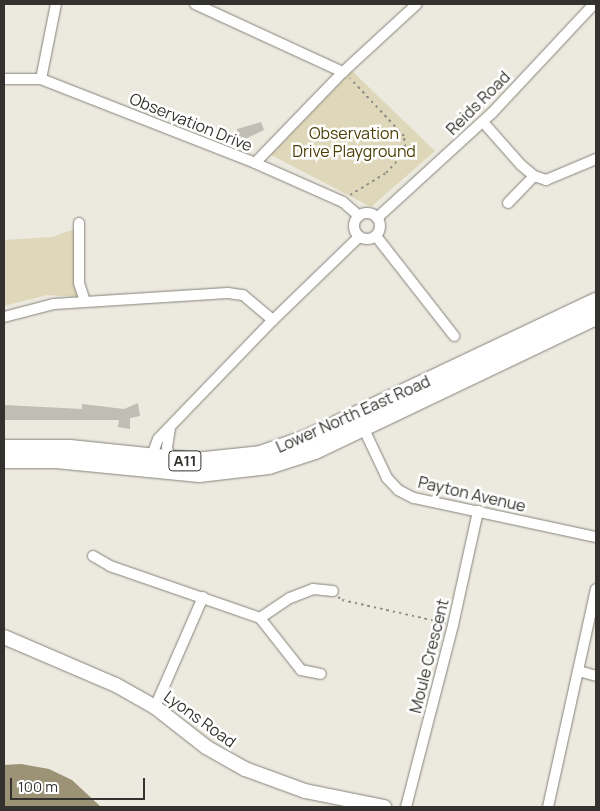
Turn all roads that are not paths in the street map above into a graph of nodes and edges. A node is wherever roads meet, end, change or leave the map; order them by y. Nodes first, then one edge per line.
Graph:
1 (56, 4) edge
2 (195, 4) edge
3 (417, 4) edge
4 (594, 4) edge
5 (344, 70) junction
6 (41, 78) junction
7 (4, 79) edge
8 (482, 122) junction
9 (596, 159) edge
10 (255, 163) junction
11 (534, 176) junction
12 (508, 203) dead end
13 (359, 216) junction
14 (377, 218) junction
15 (79, 223) dead end
16 (376, 236) junction
17 (359, 237) junction
18 (85, 302) junction
19 (594, 312) edge
20 (4, 316) edge
21 (273, 320) junction
22 (454, 336) dead end
23 (360, 420) junction
24 (170, 427) junction
25 (4, 448) edge
26 (4, 460) edge
27 (171, 460) junction
28 (150, 464) junction
29 (478, 512) junction
30 (596, 537) edge
31 (93, 556) dead end
32 (596, 588) edge
33 (333, 591) road end
34 (203, 597) junction
35 (260, 618) junction
36 (4, 636) edge
37 (579, 670) junction
38 (321, 674) dead end
39 (596, 676) edge
40 (156, 707) junction
41 (384, 807) edge
42 (406, 807) edge
43 (548, 807) edge

1 - 6 street
2 - 5 street
3 - 5 street
4 - 8 street, Reids Road
5 - 10 street
6 - 7 street, Observation Drive
6 - 10 street, Observation Drive
8 - 11 street
8 - 14 street, Reids Road
9 - 11 street
10 - 13 street, Observation Drive
11 - 12 street
13 - 14 street
13 - 17 street
14 - 16 street
15 - 18 street
16 - 17 street
16 - 22 street
17 - 21 street
18 - 20 street
18 - 21 street
19 - 23 main road, Lower North East Road / A11
21 - 24 street
23 - 27 main road, Lower North East Road / A11
23 - 28 main road, Lower North East Road / A11
23 - 29 street, Payton Avenue
24 - 27 street
24 - 28 street
25 - 28 main road, Lower North East Road / A11
26 - 28 main road, Lower North East Road / A11
27 - 28 main road, Lower North East Road / A11
29 - 30 street, Payton Avenue
29 - 42 street, Moule Crescent
31 - 34 street
32 - 37 street
33 - 35 street
34 - 35 street
34 - 40 street
35 - 38 street
36 - 40 street, Lyons Road
37 - 39 street
37 - 43 street
40 - 41 street, Lyons Road

